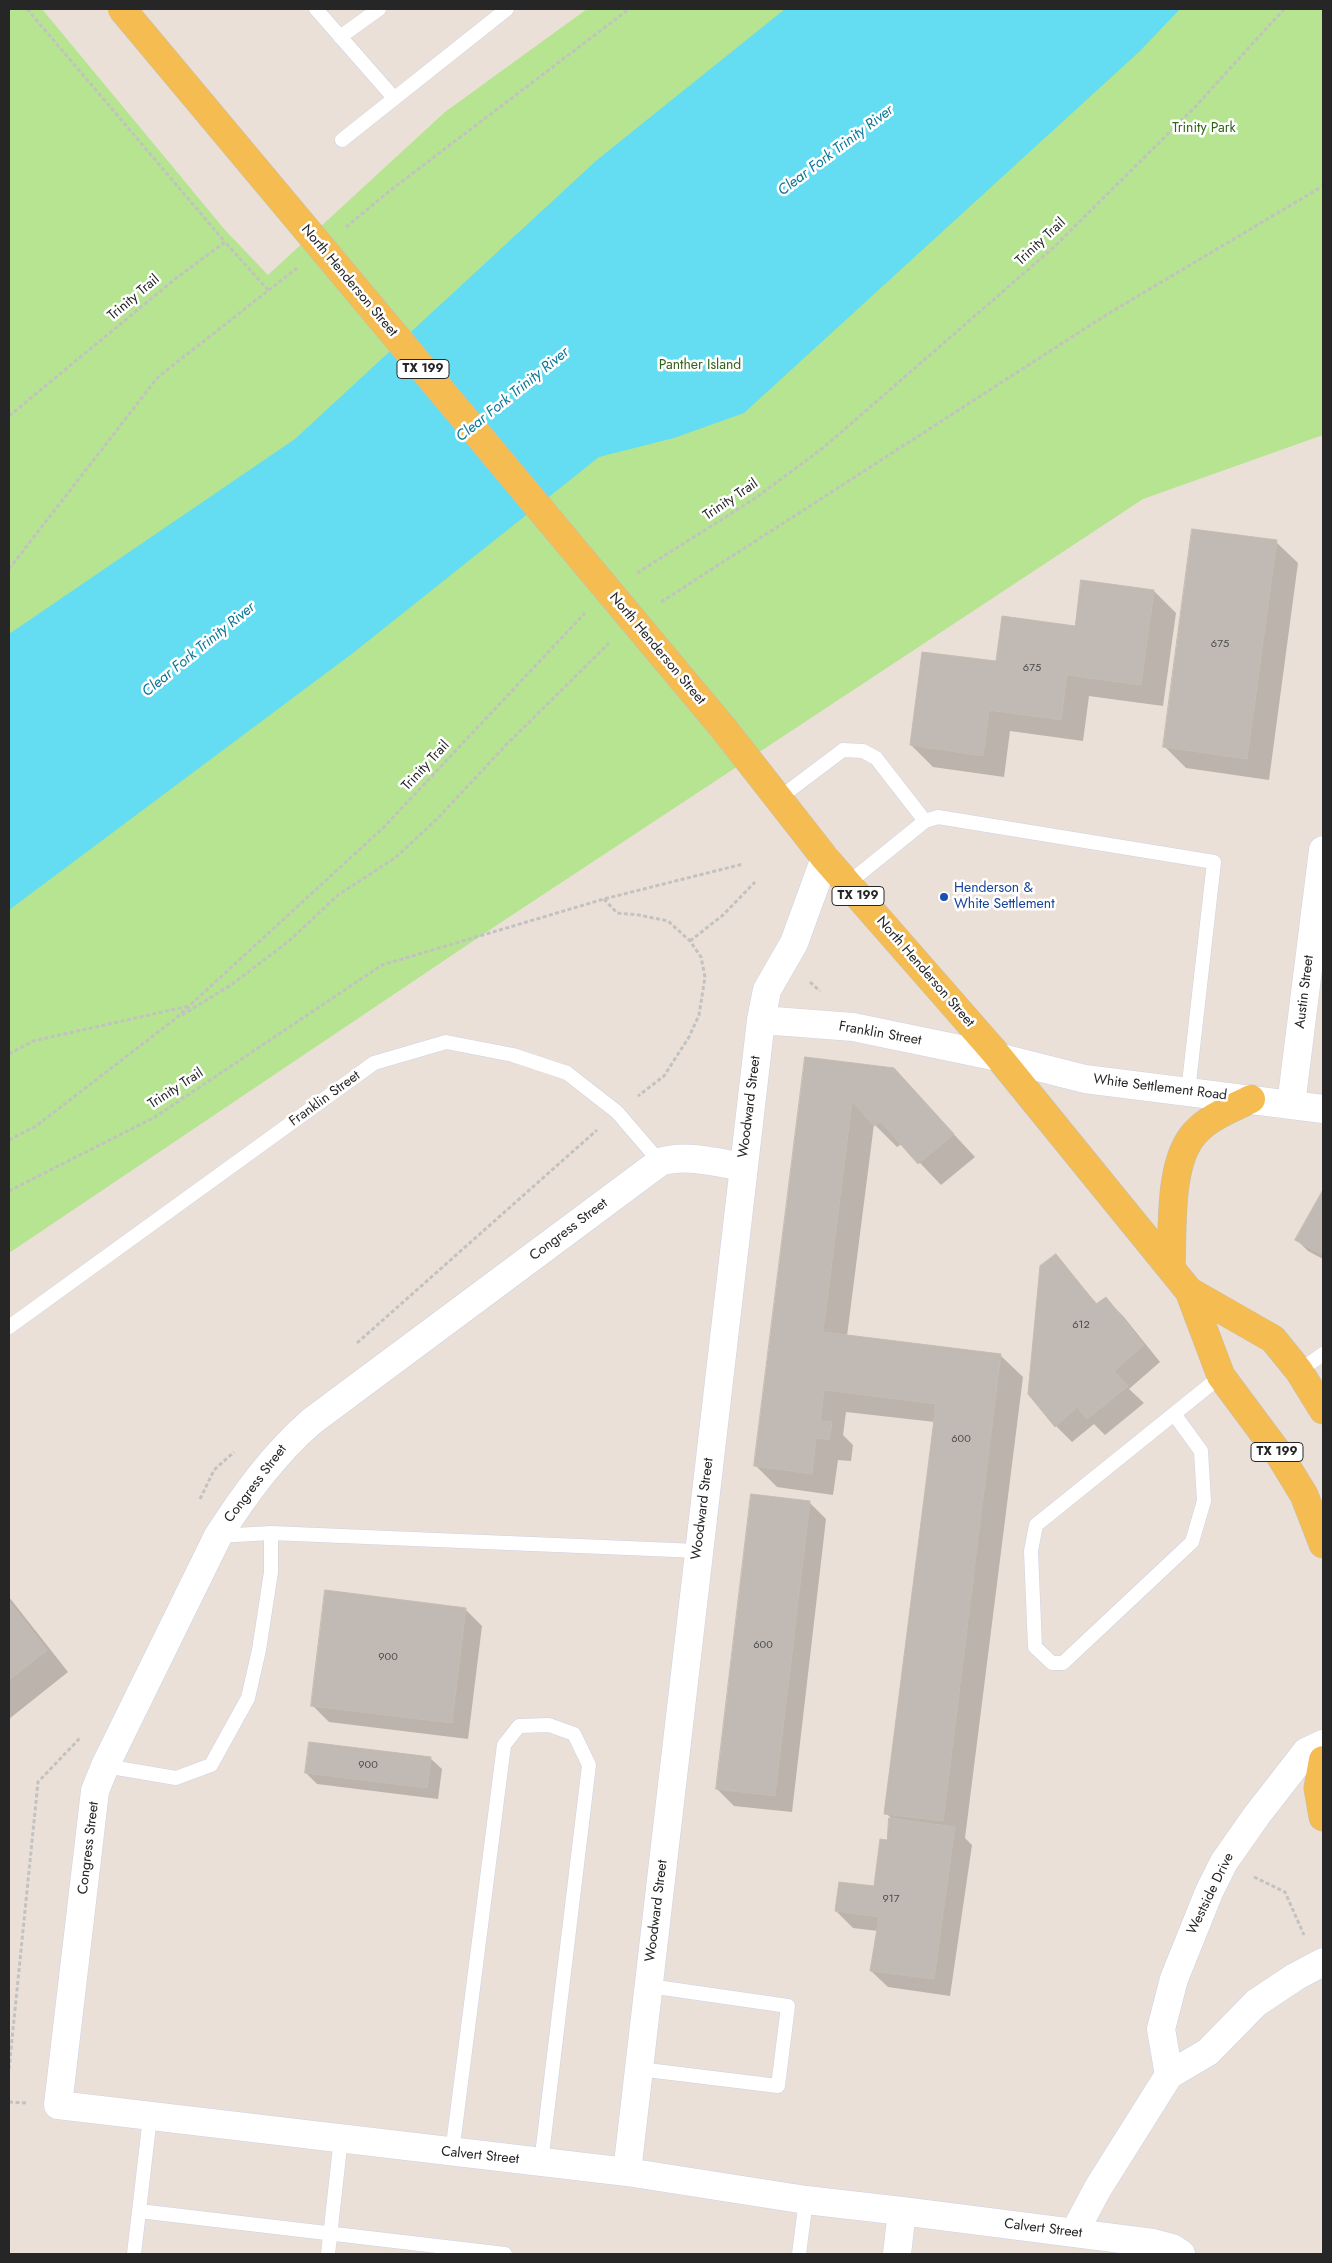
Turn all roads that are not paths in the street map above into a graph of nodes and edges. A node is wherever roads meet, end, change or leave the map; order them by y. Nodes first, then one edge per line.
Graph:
1 (122, 9) edge
2 (316, 9) edge
3 (379, 9) edge
4 (507, 9) edge
5 (340, 37) junction
6 (394, 98) junction
7 (342, 140) dead end
8 (778, 799) junction
9 (925, 821) junction
10 (1323, 850) edge
11 (825, 858) junction
12 (847, 884) junction
13 (760, 1020) junction
14 (998, 1057) junction
15 (1188, 1092) junction
16 (1251, 1099) junction
17 (1291, 1105) junction
18 (1323, 1109) edge
19 (660, 1162) junction
20 (743, 1167) junction
21 (1171, 1268) junction
22 (1189, 1291) junction
23 (9, 1327) edge
24 (1323, 1354) edge
25 (1299, 1371) junction
26 (1221, 1376) junction
27 (1323, 1410) edge
28 (1174, 1414) junction
29 (271, 1533) junction
30 (218, 1536) junction
31 (1323, 1544) edge
32 (698, 1551) junction
33 (1323, 1744) edge
34 (1323, 1760) edge
35 (105, 1766) junction
36 (1323, 1817) edge
37 (1323, 1962) edge
38 (649, 1986) junction
39 (639, 2069) junction
40 (1169, 2075) junction
41 (58, 2105) joint
42 (150, 2117) junction
43 (341, 2138) junction
44 (452, 2153) junction
45 (541, 2163) junction
46 (627, 2172) junction
47 (806, 2200) junction
48 (139, 2211) junction
49 (902, 2211) junction
50 (1074, 2232) junction
51 (331, 2233) junction
52 (134, 2254) edge
53 (328, 2254) edge
54 (505, 2254) edge
55 (799, 2254) edge
56 (897, 2254) edge
57 (1182, 2254) edge

1 - 8 main road, North Henderson Street / TX 199, bridge
2 - 5 lane
3 - 5 lane
4 - 6 lane
5 - 6 lane
6 - 7 lane
8 - 9 lane
8 - 11 main road, North Henderson Street / TX 199
9 - 12 lane
9 - 15 lane
10 - 17 street, Austin Street
11 - 12 main road, North Henderson Street / TX 199
11 - 13 street, Woodward Street
12 - 14 main road, North Henderson Street / TX 199
13 - 14 street, Franklin Street
13 - 20 street, Woodward Street
14 - 15 street, White Settlement Road
14 - 21 main road, North Henderson Street / TX 199
15 - 16 street, White Settlement Road
16 - 17 street, White Settlement Road
16 - 21 main road
17 - 18 street, White Settlement Road
19 - 20 street, Congress Street
19 - 23 lane, Franklin Street
19 - 30 street, Congress Street
20 - 32 street, Woodward Street
21 - 22 main road, North Henderson Street / TX 199
22 - 25 main road, North Henderson Street / TX 199
22 - 26 main road, North Henderson Street / TX 199
24 - 25 lane
25 - 27 main road, North Henderson Street / TX 199
26 - 28 lane
26 - 31 main road, North Henderson Street / TX 199
28 - 28 lane
29 - 30 lane
29 - 32 lane
29 - 35 lane
30 - 35 street, Congress Street
32 - 38 street, Woodward Street
33 - 40 street, Westside Drive
34 - 36 main road
35 - 41 street, Congress Street
37 - 40 street
38 - 39 street, Woodward Street
38 - 39 lane
39 - 46 street, Woodward Street
40 - 50 street
41 - 42 street, Calvert Street
42 - 43 street, Calvert Street
42 - 48 lane
43 - 44 street, Calvert Street
43 - 51 lane
44 - 45 street, Calvert Street
44 - 45 lane
45 - 46 street, Calvert Street
46 - 47 street, Calvert Street
47 - 49 street, Calvert Street
47 - 55 lane
48 - 51 lane
48 - 52 lane
49 - 50 street, Calvert Street
49 - 56 street
50 - 57 street, Calvert Street
51 - 53 lane
51 - 54 lane

